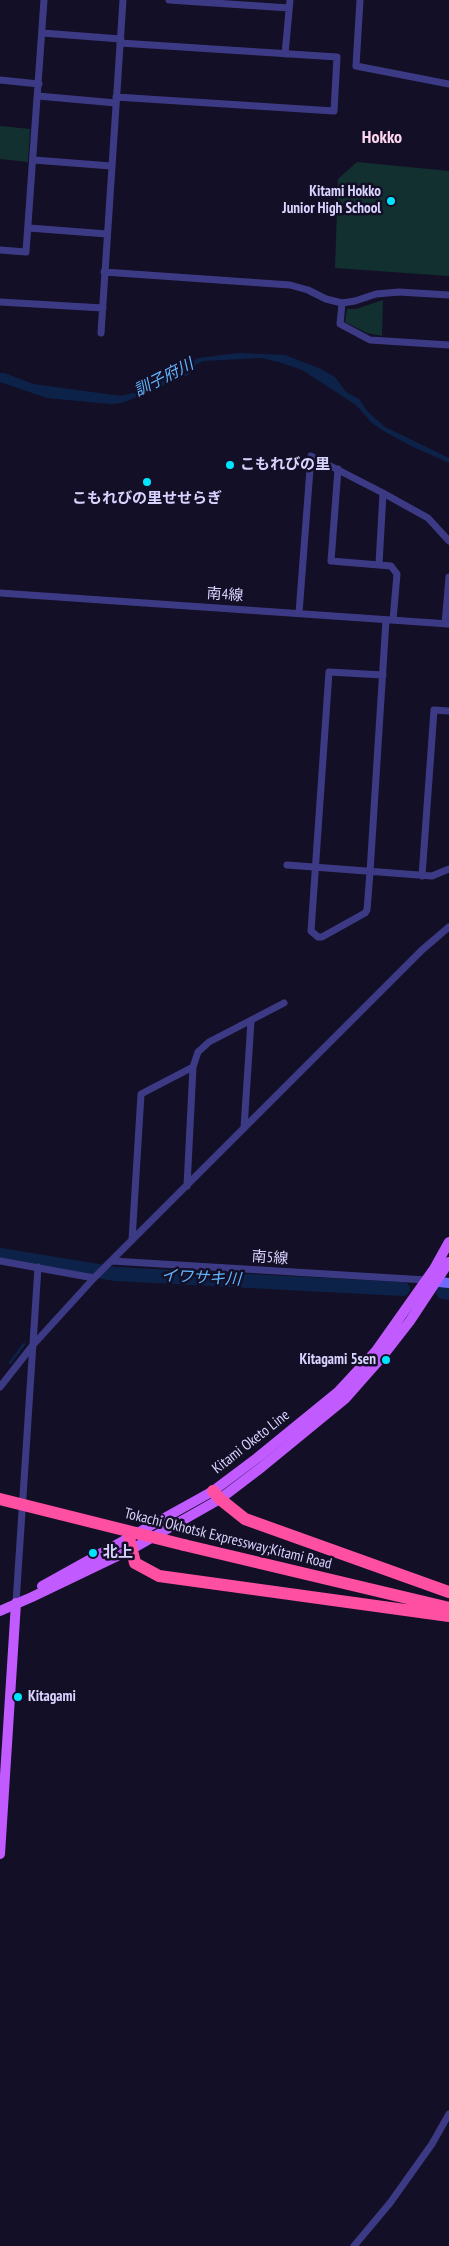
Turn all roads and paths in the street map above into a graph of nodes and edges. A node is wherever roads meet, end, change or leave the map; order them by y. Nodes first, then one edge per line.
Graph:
1 (44, 0) edge
2 (123, 0) edge
3 (169, 0) edge
4 (360, 0) edge
5 (289, 4) edge
6 (42, 33) junction
7 (120, 41) junction
8 (285, 54) junction
9 (0, 80) edge
10 (38, 84) junction
11 (449, 84) edge
12 (38, 96) junction
13 (116, 100) junction
14 (34, 160) junction
15 (111, 166) junction
16 (29, 228) junction
17 (107, 234) junction
18 (0, 250) edge
19 (104, 272) junction
20 (449, 295) edge
21 (0, 302) edge
22 (342, 303) junction
23 (103, 308) junction
24 (101, 333) dead end
25 (449, 345) edge
26 (338, 469) junction
27 (383, 493) junction
28 (449, 541) edge
29 (379, 564) junction
30 (449, 577) edge
31 (0, 593) edge
32 (300, 613) junction
33 (390, 620) junction
34 (447, 624) edge
35 (383, 675) junction
36 (449, 711) edge
37 (287, 865) dead end
38 (315, 868) junction
39 (449, 869) edge
40 (370, 872) junction
41 (422, 876) junction
42 (449, 927) edge
43 (284, 1003) dead end
44 (251, 1021) junction
45 (193, 1067) junction
46 (244, 1128) junction
47 (187, 1186) junction
48 (132, 1240) junction
49 (449, 1242) edge
50 (0, 1261) edge
51 (112, 1261) junction
52 (449, 1262) edge
53 (38, 1267) junction
54 (99, 1274) junction
55 (426, 1280) junction
56 (438, 1282) junction
57 (449, 1283) edge
58 (32, 1345) junction
59 (0, 1387) edge
60 (216, 1495) junction
61 (0, 1500) edge
62 (131, 1543) junction
63 (449, 1592) edge
64 (16, 1603) junction
65 (449, 1608) edge
66 (0, 1611) edge
67 (449, 1616) edge
68 (3, 1770) edge
69 (1, 1828) edge
70 (0, 1854) edge
71 (449, 2114) edge
72 (354, 2246) edge

1 - 6 street
2 - 7 street
3 - 5 street
4 - 11 street
5 - 8 street
6 - 7 street
6 - 10 street
7 - 8 street
7 - 13 street
8 - 13 street
9 - 10 street
10 - 12 street
12 - 13 street
12 - 14 street
13 - 15 street
14 - 15 street
14 - 16 street
15 - 17 street
16 - 17 street
16 - 18 street
17 - 19 street
19 - 22 street
19 - 23 street
20 - 22 street
21 - 23 street
22 - 25 street
23 - 24 street
26 - 27 street
26 - 29 street
26 - 32 street
27 - 28 street
27 - 29 street
29 - 33 street
30 - 34 street
31 - 32 street, 南4線
32 - 33 street, 南4線
33 - 34 street, 南4線
33 - 35 street
35 - 38 street
35 - 40 street
36 - 41 street
37 - 38 street
38 - 40 street
38 - 40 street
39 - 41 street
40 - 41 street
42 - 46 street
43 - 44 street
44 - 45 street
44 - 46 street
45 - 47 street
45 - 48 street
46 - 47 street
47 - 48 street
48 - 51 street
49 - 55 main road, Kitami Oketo Line
50 - 53 street
51 - 54 street
51 - 55 street, 南5線
52 - 56 main road, Kitami Oketo Line
53 - 54 street
53 - 58 street
54 - 58 street
55 - 56 street
55 - 60 main road, Kitami Oketo Line
56 - 57 street
56 - 60 main road, Kitami Oketo Line
58 - 59 street
58 - 64 street
60 - 62 main road, Kitami Oketo Line
60 - 63 highway
61 - 65 highway, Tokachi Okhotsk Expressway;Kitami Road, bridge
62 - 64 main road, Kitami Oketo Line
62 - 67 highway
64 - 66 main road, Kitami Oketo Line
64 - 68 main road
68 - 69 main road
69 - 70 main road
71 - 72 street

